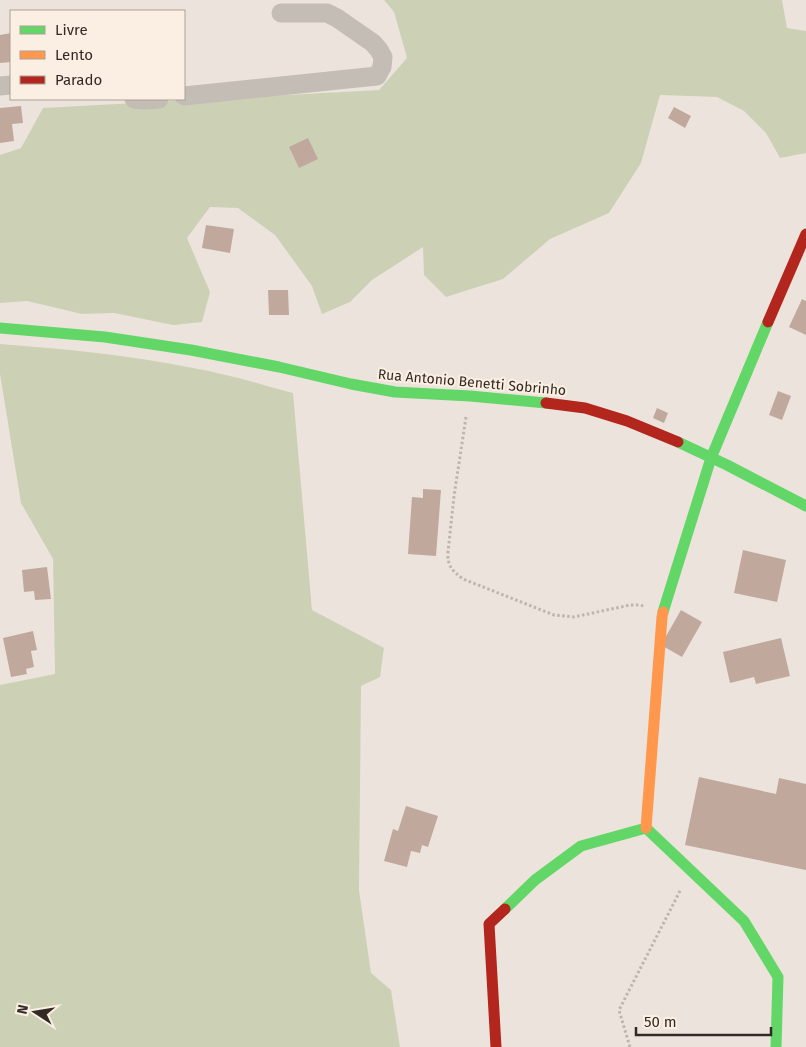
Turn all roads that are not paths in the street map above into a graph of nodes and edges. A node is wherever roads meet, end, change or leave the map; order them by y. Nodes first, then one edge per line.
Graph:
1 (281, 13) dead end
2 (185, 96) edge
3 (806, 234) edge
4 (0, 328) edge
5 (711, 458) junction
6 (806, 506) edge
7 (646, 828) junction
8 (496, 1047) edge
9 (776, 1047) edge

1 - 2 street
3 - 5 street
4 - 5 street, Rua Antonio Benetti Sobrinho
5 - 6 street, Rua Antonio Benetti Sobrinho
5 - 7 street
7 - 8 street
7 - 9 street

